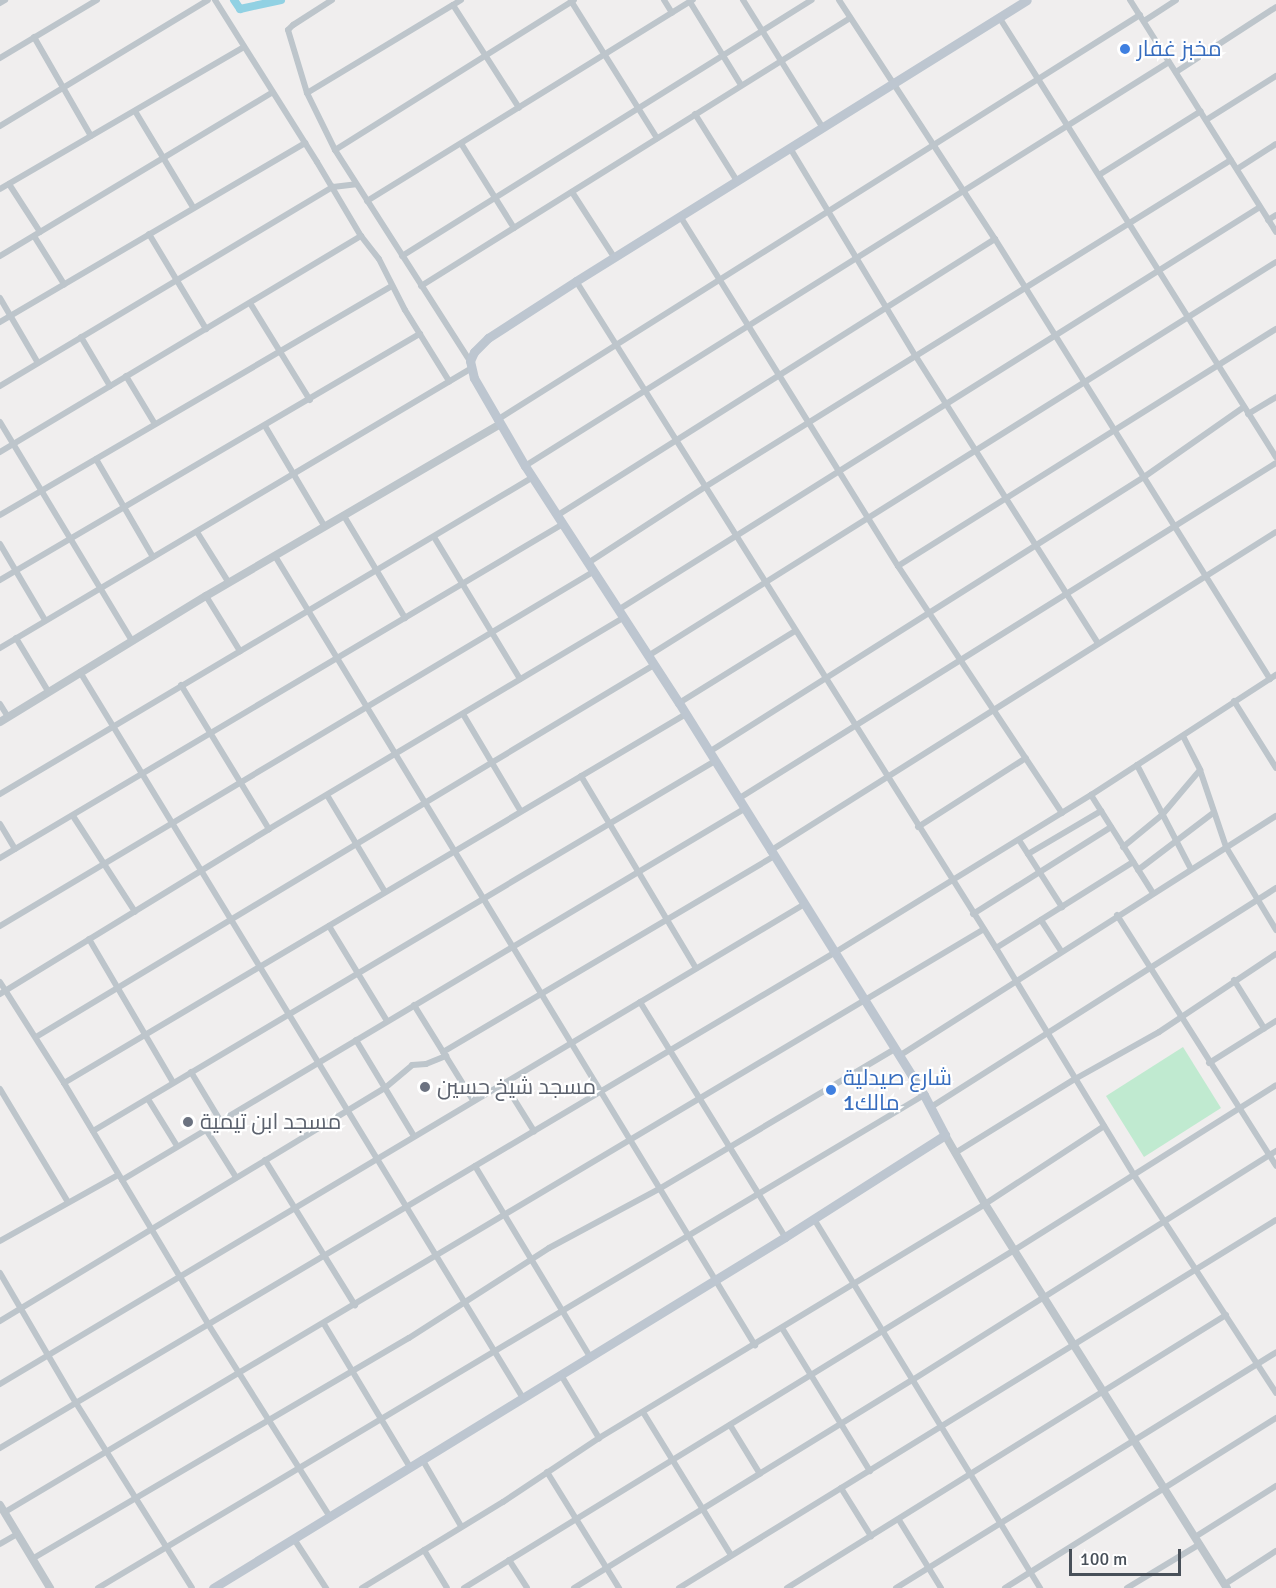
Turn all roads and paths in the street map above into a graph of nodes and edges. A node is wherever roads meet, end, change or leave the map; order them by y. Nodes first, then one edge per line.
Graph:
1 (5, 0) edge
2 (208, 0) edge
3 (215, 0) edge
4 (332, 0) edge
5 (461, 0) edge
6 (664, 0) edge
7 (743, 0) edge
8 (811, 0) edge
9 (839, 0) edge
10 (1027, 0) edge
11 (1130, 0) edge
12 (1176, 0) edge
13 (94, 1) edge
14 (572, 1) edge
15 (691, 1) edge
16 (0, 3) edge
17 (453, 5) junction
18 (1276, 7) edge
19 (672, 13) junction
20 (850, 18) junction
21 (999, 18) junction
22 (1142, 18) junction
23 (762, 30) junction
24 (34, 37) junction
25 (244, 46) junction
26 (605, 55) junction
27 (722, 55) junction
28 (485, 56) junction
29 (0, 58) edge
30 (781, 60) junction
31 (1169, 62) junction
32 (1176, 72) junction
33 (1276, 76) edge
34 (1039, 79) junction
35 (894, 83) junction
36 (741, 85) junction
37 (63, 88) junction
38 (273, 92) junction
39 (307, 93) junction
40 (519, 108) junction
41 (638, 108) junction
42 (135, 111) junction
43 (1201, 111) junction
44 (695, 114) junction
45 (1206, 120) junction
46 (0, 126) edge
47 (1069, 126) junction
48 (823, 128) junction
49 (91, 136) junction
50 (657, 138) junction
51 (305, 143) junction
52 (1276, 144) edge
53 (462, 145) junction
54 (934, 145) junction
55 (790, 148) junction
56 (335, 150) junction
57 (164, 158) junction
58 (1231, 160) junction
59 (1237, 169) junction
60 (1099, 175) junction
61 (737, 181) junction
62 (9, 183) junction
63 (356, 184) junction
64 (333, 187) junction
65 (0, 189) edge
66 (964, 191) junction
67 (572, 192) junction
68 (495, 197) junction
69 (367, 201) junction
70 (193, 207) junction
71 (1260, 207) junction
72 (828, 211) junction
73 (1276, 215) edge
74 (680, 216) junction
75 (1268, 220) junction
76 (1128, 221) junction
77 (514, 228) junction
78 (1276, 232) edge
79 (37, 234) junction
80 (149, 234) junction
81 (361, 236) junction
82 (995, 239) junction
83 (0, 256) edge
84 (402, 256) junction
85 (614, 256) junction
86 (857, 258) junction
87 (1276, 262) edge
88 (1160, 270) junction
89 (719, 278) junction
90 (175, 280) junction
91 (576, 281) junction
92 (64, 284) junction
93 (392, 286) junction
94 (421, 286) junction
95 (1025, 287) junction
96 (0, 298) edge
97 (250, 303) junction
98 (886, 307) junction
99 (10, 316) junction
100 (1188, 318) junction
101 (0, 322) edge
102 (750, 327) junction
103 (206, 329) junction
104 (1276, 329) edge
105 (420, 334) junction
106 (1055, 336) junction
107 (81, 338) junction
108 (615, 344) junction
109 (279, 350) junction
110 (915, 355) junction
111 (39, 363) junction
112 (470, 365) junction
113 (1218, 366) junction
114 (779, 374) junction
115 (126, 376) junction
116 (449, 381) junction
117 (1084, 383) junction
118 (0, 386) edge
119 (110, 386) junction
120 (646, 393) junction
121 (1276, 397) edge
122 (310, 400) junction
123 (946, 403) junction
124 (1246, 411) junction
125 (0, 422) edge
126 (499, 422) junction
127 (809, 422) junction
128 (155, 424) junction
129 (265, 426) junction
130 (1114, 430) junction
131 (676, 441) junction
132 (13, 444) junction
133 (976, 450) junction
134 (0, 452) edge
135 (1276, 457) edge
136 (96, 459) junction
137 (1276, 463) edge
138 (525, 466) junction
139 (838, 470) junction
140 (294, 475) junction
141 (533, 477) junction
142 (1144, 477) junction
143 (705, 487) junction
144 (41, 490) junction
145 (1006, 500) junction
146 (125, 509) junction
147 (0, 515) edge
148 (558, 515) junction
149 (344, 516) junction
150 (869, 519) junction
151 (563, 524) junction
152 (1175, 526) junction
153 (325, 527) junction
154 (197, 532) junction
155 (1276, 532) edge
156 (734, 535) junction
157 (434, 537) junction
158 (71, 540) junction
159 (0, 544) edge
160 (1036, 545) junction
161 (275, 556) junction
162 (153, 557) junction
163 (898, 566) junction
164 (591, 568) junction
165 (16, 570) junction
166 (375, 571) junction
167 (1205, 576) junction
168 (0, 579) edge
169 (229, 583) junction
170 (765, 583) junction
171 (463, 584) junction
172 (100, 588) junction
173 (1066, 595) junction
174 (207, 596) junction
175 (308, 610) junction
176 (928, 613) junction
177 (621, 614) junction
178 (405, 618) junction
179 (45, 620) junction
180 (795, 631) junction
181 (492, 632) junction
182 (16, 638) junction
183 (132, 641) junction
184 (1098, 643) junction
185 (0, 648) edge
186 (240, 651) junction
187 (648, 656) junction
188 (338, 658) junction
189 (960, 661) junction
190 (654, 665) junction
191 (80, 672) junction
192 (1273, 677) edge
193 (825, 678) junction
194 (520, 679) junction
195 (181, 685) junction
196 (48, 691) junction
197 (1234, 701) junction
198 (0, 704) edge
199 (679, 704) junction
200 (366, 706) junction
201 (992, 710) junction
202 (464, 714) junction
203 (686, 714) junction
204 (4, 719) edge
205 (113, 725) junction
206 (855, 727) junction
207 (210, 733) junction
208 (1183, 736) junction
209 (709, 752) junction
210 (395, 754) junction
211 (1026, 758) junction
212 (715, 761) junction
213 (492, 762) junction
214 (1137, 765) junction
215 (1276, 768) edge
216 (1200, 770) junction
217 (143, 773) junction
218 (581, 776) junction
219 (886, 777) junction
220 (240, 782) junction
221 (0, 794) edge
222 (327, 795) junction
223 (1091, 795) junction
224 (738, 799) junction
225 (424, 803) junction
226 (744, 809) junction
227 (520, 810) junction
228 (1101, 810) junction
229 (1062, 813) junction
230 (1213, 813) junction
231 (1162, 815) junction
232 (73, 816) junction
233 (1276, 816) edge
234 (172, 822) junction
235 (0, 824) edge
236 (609, 825) junction
237 (918, 827) junction
238 (1110, 827) junction
239 (269, 829) junction
240 (1019, 840) junction
241 (1176, 841) junction
242 (357, 843) junction
243 (1123, 847) junction
244 (1226, 847) junction
245 (15, 849) junction
246 (453, 850) junction
247 (771, 854) junction
248 (1028, 854) junction
249 (0, 858) edge
250 (1133, 862) junction
251 (104, 864) junction
252 (202, 869) junction
253 (1191, 869) junction
254 (1138, 870) junction
255 (1039, 872) junction
256 (638, 874) junction
257 (952, 881) junction
258 (1276, 888) edge
259 (385, 892) junction
260 (1153, 893) junction
261 (483, 899) junction
262 (1257, 899) junction
263 (803, 905) junction
264 (1062, 907) junction
265 (135, 912) junction
266 (973, 914) junction
267 (1118, 915) junction
268 (232, 918) junction
269 (667, 920) junction
270 (1041, 920) junction
271 (0, 926) edge
272 (329, 926) junction
273 (984, 929) junction
274 (1276, 930) edge
275 (89, 939) junction
276 (512, 947) junction
277 (996, 948) junction
278 (1061, 951) junction
279 (834, 953) junction
280 (1276, 954) edge
281 (261, 965) junction
282 (1150, 967) junction
283 (696, 968) junction
284 (357, 974) junction
285 (1234, 980) junction
286 (1016, 981) junction
287 (0, 982) edge
288 (119, 985) junction
289 (3, 992) edge
290 (542, 995) junction
291 (864, 1001) junction
292 (640, 1002) junction
293 (414, 1005) junction
294 (290, 1014) junction
295 (1180, 1016) junction
296 (387, 1021) junction
297 (1276, 1021) edge
298 (1264, 1028) junction
299 (1046, 1032) junction
300 (146, 1034) junction
301 (36, 1038) junction
302 (356, 1040) junction
303 (572, 1043) junction
304 (669, 1051) junction
305 (896, 1052) junction
306 (445, 1054) junction
307 (318, 1062) junction
308 (1209, 1063) junction
309 (191, 1072) junction
310 (1075, 1079) junction
311 (173, 1082) junction
312 (64, 1083) junction
313 (504, 1083) junction
314 (1276, 1085) edge
315 (385, 1088) junction
316 (0, 1089) edge
317 (601, 1092) junction
318 (924, 1095) junction
319 (148, 1099) junction
320 (698, 1099) junction
321 (473, 1100) junction
322 (931, 1107) junction
323 (1239, 1108) junction
324 (347, 1109) junction
325 (220, 1119) junction
326 (1104, 1126) junction
327 (206, 1128) junction
328 (93, 1131) junction
329 (534, 1131) junction
330 (945, 1135) junction
331 (414, 1136) junction
332 (629, 1140) junction
333 (177, 1146) junction
334 (728, 1148) junction
335 (1276, 1151) edge
336 (955, 1153) junction
337 (1269, 1155) junction
338 (377, 1158) junction
339 (265, 1160) junction
340 (475, 1166) junction
341 (1276, 1166) edge
342 (1134, 1175) junction
343 (236, 1177) junction
344 (120, 1178) junction
345 (659, 1189) junction
346 (758, 1195) junction
347 (68, 1202) junction
348 (985, 1204) junction
349 (407, 1207) junction
350 (295, 1208) junction
351 (504, 1213) junction
352 (814, 1219) junction
353 (1276, 1220) edge
354 (1164, 1221) junction
355 (150, 1229) junction
356 (688, 1237) junction
357 (784, 1238) junction
358 (0, 1241) edge
359 (1016, 1249) junction
360 (436, 1255) junction
361 (325, 1257) junction
362 (531, 1260) junction
363 (1196, 1270) junction
364 (0, 1273) edge
365 (179, 1277) junction
366 (715, 1280) junction
367 (854, 1284) junction
368 (1046, 1297) junction
369 (465, 1302) junction
370 (355, 1305) junction
371 (20, 1310) junction
372 (562, 1310) junction
373 (1226, 1315) junction
374 (0, 1321) edge
375 (208, 1324) junction
376 (324, 1324) junction
377 (782, 1329) junction
378 (884, 1331) junction
379 (755, 1345) junction
380 (1076, 1345) junction
381 (495, 1351) junction
382 (1276, 1352) edge
383 (48, 1356) junction
384 (590, 1357) junction
385 (1258, 1363) junction
386 (353, 1371) junction
387 (239, 1374) junction
388 (813, 1374) junction
389 (561, 1375) junction
390 (914, 1379) junction
391 (0, 1384) edge
392 (1106, 1392) junction
393 (1276, 1393) edge
394 (523, 1398) junction
395 (76, 1403) junction
396 (643, 1412) junction
397 (380, 1418) junction
398 (1276, 1418) edge
399 (268, 1421) junction
400 (842, 1423) junction
401 (730, 1425) junction
402 (943, 1427) junction
403 (599, 1438) junction
404 (1135, 1439) junction
405 (0, 1448) edge
406 (106, 1452) junction
407 (422, 1459) junction
408 (672, 1460) junction
409 (411, 1467) junction
410 (297, 1469) junction
411 (870, 1471) junction
412 (547, 1472) junction
413 (760, 1474) junction
414 (972, 1476) junction
415 (1276, 1486) edge
416 (841, 1488) junction
417 (1165, 1488) junction
418 (136, 1500) junction
419 (2, 1509) edge
420 (702, 1509) junction
421 (330, 1517) junction
422 (576, 1520) junction
423 (899, 1520) junction
424 (1001, 1523) junction
425 (462, 1526) junction
426 (17, 1534) junction
427 (871, 1536) junction
428 (294, 1539) junction
429 (1198, 1541) junction
430 (0, 1544) edge
431 (166, 1546) junction
432 (424, 1550) junction
433 (1276, 1551) edge
434 (730, 1555) junction
435 (32, 1559) junction
436 (509, 1560) junction
437 (606, 1568) junction
438 (928, 1568) junction
439 (1031, 1572) junction
440 (227, 1585) edge
441 (688, 1586) edge
442 (1226, 1586) edge
443 (50, 1588) edge
444 (98, 1588) edge
445 (192, 1588) edge
446 (213, 1588) edge
447 (326, 1588) edge
448 (362, 1588) edge
449 (447, 1588) edge
450 (465, 1588) edge
451 (527, 1588) edge
452 (574, 1588) edge
453 (619, 1588) edge
454 (679, 1588) edge
455 (787, 1588) edge
456 (896, 1588) edge
457 (941, 1588) edge
458 (1005, 1588) edge
459 (1040, 1588) edge
460 (1127, 1588) edge

1 - 16 street
2 - 37 street
3 - 25 street
4 - 39 street
5 - 17 street
6 - 19 street
7 - 23 street
8 - 23 street
9 - 20 street
10 - 21 main road
11 - 22 street
12 - 22 street
13 - 24 street
14 - 26 street
14 - 28 street
15 - 19 street
15 - 27 street
17 - 28 street
17 - 39 street
18 - 32 street
19 - 26 street
20 - 30 street
20 - 35 street
21 - 34 street
21 - 35 main road
22 - 31 street
22 - 34 street
23 - 27 street
23 - 30 street
24 - 29 street
24 - 37 street
25 - 38 street
25 - 42 street
26 - 40 street
26 - 41 street
27 - 36 street
27 - 41 street
28 - 40 street
28 - 56 street
30 - 36 street
30 - 48 street
31 - 32 street
31 - 47 street
32 - 43 street
33 - 45 street
34 - 47 street
34 - 54 street
35 - 48 main road
35 - 54 street
36 - 44 street
37 - 46 street
37 - 49 street
38 - 51 street
38 - 57 street
39 - 56 street
40 - 53 street
41 - 50 street
41 - 68 street
42 - 49 street
42 - 57 street
43 - 45 street
43 - 60 street
44 - 50 street
44 - 61 street
45 - 58 street
47 - 60 street
47 - 66 street
48 - 55 main road
49 - 62 street
50 - 67 street
51 - 64 street
51 - 70 street
52 - 59 street
53 - 68 street
53 - 69 street
54 - 66 street
54 - 72 street
55 - 61 main road
55 - 72 street
56 - 63 street
57 - 70 street
57 - 79 street
58 - 59 street
58 - 76 street
59 - 71 street
60 - 76 street
61 - 74 main road
62 - 65 street
62 - 79 street
63 - 64 street
63 - 69 street
64 - 81 street
64 - 90 street
66 - 82 street
66 - 86 street
67 - 77 street
67 - 85 street
68 - 77 street
68 - 84 street
69 - 84 street
70 - 80 street
71 - 75 street
71 - 88 street
72 - 86 street
72 - 89 street
73 - 75 street
74 - 85 main road
74 - 89 street
75 - 78 street
76 - 88 street
76 - 95 street
77 - 94 street
79 - 83 street
79 - 92 street
80 - 90 street
80 - 92 street
81 - 93 street
81 - 97 street
82 - 95 street
82 - 98 street
84 - 94 street
85 - 91 main road
86 - 98 street
86 - 102 street
87 - 100 street
88 - 100 street
88 - 106 street
89 - 102 street
89 - 108 street
90 - 103 street
90 - 107 street
91 - 108 street
91 - 112 main road
92 - 99 street
93 - 105 street
93 - 109 street
94 - 112 street
95 - 106 street
95 - 110 street
96 - 99 street
97 - 103 street
97 - 109 street
98 - 110 street
98 - 114 street
99 - 101 street
99 - 111 street
100 - 113 street
100 - 117 street
102 - 114 street
102 - 120 street
103 - 115 street
104 - 113 street
105 - 116 street
105 - 122 street
106 - 117 street
106 - 123 street
107 - 111 street
107 - 119 street
108 - 120 street
108 - 126 street
109 - 122 street
109 - 128 street
110 - 123 street
110 - 127 street
111 - 118 street
112 - 116 street
112 - 126 main road
113 - 124 street
113 - 130 street
114 - 127 street
114 - 131 street
115 - 119 street
115 - 128 street
116 - 140 street
117 - 130 street
117 - 133 street
119 - 132 street
120 - 131 street
120 - 138 street
121 - 124 street
122 - 129 street
123 - 133 street
123 - 139 street
124 - 135 street
124 - 142 street
125 - 132 street
126 - 138 main road
126 - 149 street
127 - 139 street
127 - 143 street
128 - 136 street
129 - 140 street
129 - 146 street
130 - 142 street
130 - 145 street
131 - 143 street
131 - 148 street
132 - 134 street
132 - 144 street
133 - 145 street
133 - 150 street
136 - 144 street
136 - 146 street
137 - 152 street
138 - 141 main road
139 - 150 street
139 - 156 street
140 - 153 street
140 - 154 street
141 - 148 main road
141 - 157 street
142 - 152 street
142 - 160 street
143 - 156 street
143 - 164 street
144 - 147 street
144 - 158 street
145 - 160 street
145 - 163 street
146 - 158 street
146 - 162 street
148 - 151 main road
149 - 153 street
149 - 166 street
150 - 163 street
150 - 170 street
151 - 164 main road
151 - 171 street
152 - 167 street
152 - 173 street
153 - 161 street
154 - 162 street
154 - 169 street
155 - 167 street
156 - 170 street
156 - 177 street
157 - 166 street
157 - 171 street
158 - 165 street
158 - 172 street
159 - 165 street
160 - 173 street
160 - 176 street
161 - 169 street
161 - 175 street
162 - 172 street
163 - 176 street
164 - 177 main road
164 - 181 street
165 - 168 street
165 - 179 street
166 - 175 street
166 - 178 street
167 - 184 street
167 - 192 street
169 - 174 street
170 - 180 street
170 - 187 street
171 - 178 street
171 - 181 street
172 - 179 street
172 - 183 street
173 - 184 street
173 - 189 street
174 - 183 street
174 - 186 street
175 - 186 street
175 - 188 street
176 - 189 street
176 - 193 street
177 - 187 main road
177 - 194 street
178 - 188 street
179 - 182 street
180 - 193 street
180 - 199 street
181 - 194 street
181 - 200 street
182 - 185 street
182 - 196 street
183 - 191 street
184 - 201 street
186 - 195 street
187 - 190 main road
188 - 200 street
188 - 207 street
189 - 201 street
189 - 206 street
190 - 199 main road
190 - 213 street
191 - 196 street
191 - 205 street
192 - 197 street
193 - 206 street
193 - 209 street
194 - 202 street
195 - 205 street
195 - 207 street
196 - 204 street
197 - 208 street
197 - 215 street
198 - 204 street
199 - 203 main road
200 - 210 street
200 - 220 street
201 - 211 street
201 - 219 street
202 - 210 street
202 - 213 street
203 - 209 main road
203 - 218 street
205 - 217 street
205 - 221 street
206 - 219 street
206 - 224 street
207 - 217 street
207 - 220 street
208 - 214 street
208 - 216 street
209 - 212 main road
210 - 222 street
210 - 225 street
211 - 229 street
211 - 237 street
212 - 224 main road
212 - 236 street
213 - 225 street
213 - 227 street
214 - 223 street
214 - 231 street
216 - 230 street
216 - 231 street
217 - 232 street
217 - 234 street
218 - 227 street
218 - 236 street
219 - 237 street
219 - 247 street
220 - 234 street
220 - 239 street
222 - 239 street
222 - 242 street
223 - 228 street
223 - 229 street
224 - 226 main road
225 - 242 street
225 - 246 street
226 - 247 main road
226 - 256 street
227 - 246 street
228 - 238 street
228 - 248 street
229 - 240 street
230 - 241 street
230 - 244 street
231 - 241 street
231 - 243 street
232 - 245 street
232 - 251 street
233 - 244 street
234 - 251 street
234 - 252 street
235 - 245 street
236 - 256 street
236 - 261 street
237 - 257 street
238 - 243 street
238 - 255 street
239 - 252 street
240 - 248 street
240 - 257 street
241 - 253 street
241 - 254 street
242 - 259 street
242 - 268 street
243 - 250 street
244 - 253 street
244 - 262 street
245 - 249 street
246 - 259 street
246 - 261 street
247 - 263 main road
247 - 269 street
248 - 255 street
250 - 254 street
250 - 264 street
251 - 265 street
251 - 271 street
252 - 265 street
252 - 268 street
253 - 260 street
254 - 260 street
255 - 264 street
255 - 266 street
256 - 269 street
256 - 276 street
257 - 266 street
257 - 279 street
258 - 262 street
259 - 272 street
260 - 267 street
261 - 276 street
261 - 284 street
262 - 274 street
262 - 282 street
263 - 279 main road
263 - 283 street
264 - 270 street
265 - 275 street
266 - 273 street
267 - 278 street
267 - 282 street
268 - 281 street
268 - 288 street
269 - 283 street
269 - 290 street
270 - 277 street
270 - 278 street
272 - 281 street
272 - 284 street
273 - 277 street
273 - 291 street
275 - 288 street
275 - 289 street
276 - 290 street
276 - 293 street
277 - 286 street
278 - 286 street
279 - 291 main road
279 - 304 street
280 - 285 street
281 - 294 street
281 - 300 street
282 - 295 street
282 - 299 street
283 - 292 street
284 - 294 street
284 - 296 street
285 - 295 street
285 - 298 street
286 - 299 street
286 - 305 street
287 - 289 street
288 - 300 street
288 - 301 street
289 - 301 street
290 - 303 street
290 - 306 street
291 - 305 main road
291 - 320 street
292 - 303 street
292 - 304 street
293 - 296 street
293 - 306 street
294 - 307 street
294 - 309 street
295 - 308 street
295 - 310 street
296 - 302 street
297 - 298 street
298 - 308 street
299 - 310 street
299 - 322 street
300 - 311 street
300 - 312 street
301 - 312 street
302 - 307 street
302 - 315 street
303 - 313 street
303 - 317 street
304 - 317 street
304 - 320 street
305 - 318 main road
305 - 334 street
306 - 315 street
306 - 321 street
307 - 324 street
307 - 325 street
308 - 323 street
309 - 311 street
309 - 325 street
310 - 326 street
310 - 336 street
311 - 319 street
312 - 328 street
313 - 321 street
313 - 329 street
314 - 323 street
315 - 324 street
315 - 331 street
316 - 347 street
317 - 329 street
317 - 332 street
318 - 322 main road
318 - 346 street
319 - 328 street
319 - 333 street
320 - 332 street
320 - 334 street
321 - 331 street
322 - 330 main road
323 - 337 street
323 - 342 street
324 - 338 street
324 - 339 street
325 - 327 street
326 - 342 street
326 - 348 street
327 - 333 street
327 - 343 street
328 - 344 street
329 - 340 street
330 - 336 street
330 - 352 main road
331 - 338 street
332 - 345 street
332 - 351 street
333 - 344 street
334 - 345 street
334 - 346 street
335 - 337 street
336 - 348 street
337 - 341 street
337 - 354 street
338 - 349 street
338 - 350 street
339 - 343 street
339 - 350 street
340 - 349 street
340 - 351 street
342 - 354 street
342 - 359 street
343 - 355 street
344 - 347 street
344 - 355 street
345 - 356 street
345 - 362 street
346 - 356 street
346 - 357 street
347 - 358 street
348 - 359 street
348 - 367 street
349 - 360 street
349 - 361 street
350 - 361 street
350 - 365 street
351 - 360 street
351 - 362 street
352 - 357 main road
352 - 367 street
353 - 363 street
354 - 363 street
354 - 368 street
355 - 365 street
355 - 371 street
356 - 366 street
356 - 372 street
357 - 366 main road
359 - 368 street
359 - 378 street
360 - 369 street
360 - 370 street
361 - 370 street
361 - 375 street
362 - 369 street
362 - 372 street
363 - 373 street
363 - 380 street
364 - 371 street
365 - 375 street
365 - 383 street
366 - 379 street
366 - 384 main road
367 - 377 street
367 - 378 street
368 - 380 street
368 - 390 street
369 - 381 street
369 - 386 street
370 - 376 street
371 - 374 street
371 - 383 street
372 - 381 street
372 - 384 street
373 - 385 street
373 - 392 street
375 - 387 street
375 - 395 street
376 - 386 street
376 - 387 street
377 - 379 street
377 - 388 street
378 - 388 street
378 - 390 street
379 - 396 street
380 - 392 street
380 - 402 street
381 - 394 street
381 - 397 street
382 - 385 street
383 - 391 street
383 - 395 street
384 - 389 main road
385 - 393 street
385 - 404 street
386 - 397 street
386 - 399 street
387 - 399 street
387 - 406 street
388 - 400 street
388 - 401 street
389 - 394 main road
389 - 403 street
390 - 400 street
390 - 402 street
392 - 404 street
392 - 414 street
394 - 407 main road
395 - 405 street
395 - 406 street
396 - 403 street
396 - 408 street
397 - 409 street
397 - 410 street
398 - 417 street
399 - 410 street
399 - 418 street
400 - 411 street
400 - 413 street
401 - 408 street
401 - 413 street
402 - 411 street
402 - 414 street
403 - 412 street
404 - 417 street
404 - 424 street
406 - 418 street
406 - 419 street
407 - 409 main road
407 - 425 street
408 - 420 street
408 - 422 street
409 - 421 main road
410 - 421 street
410 - 431 street
411 - 416 street
412 - 422 street
412 - 425 street
413 - 420 street
414 - 423 street
414 - 424 street
415 - 429 street
416 - 427 street
416 - 434 street
417 - 429 street
417 - 439 street
418 - 431 street
418 - 435 street
419 - 426 street
420 - 434 street
420 - 437 street
421 - 428 main road
422 - 436 street
422 - 437 street
423 - 427 street
423 - 438 street
424 - 438 street
424 - 439 street
425 - 432 street
426 - 430 street
426 - 435 street
427 - 455 street
428 - 440 main road
428 - 447 street
429 - 442 street
429 - 460 street
431 - 444 street
431 - 445 street
432 - 448 street
432 - 449 street
433 - 442 street
434 - 441 street
435 - 443 street
436 - 450 street
436 - 451 street
437 - 452 street
437 - 453 street
438 - 456 street
438 - 457 street
439 - 458 street
439 - 459 street
440 - 446 main road
441 - 454 street

